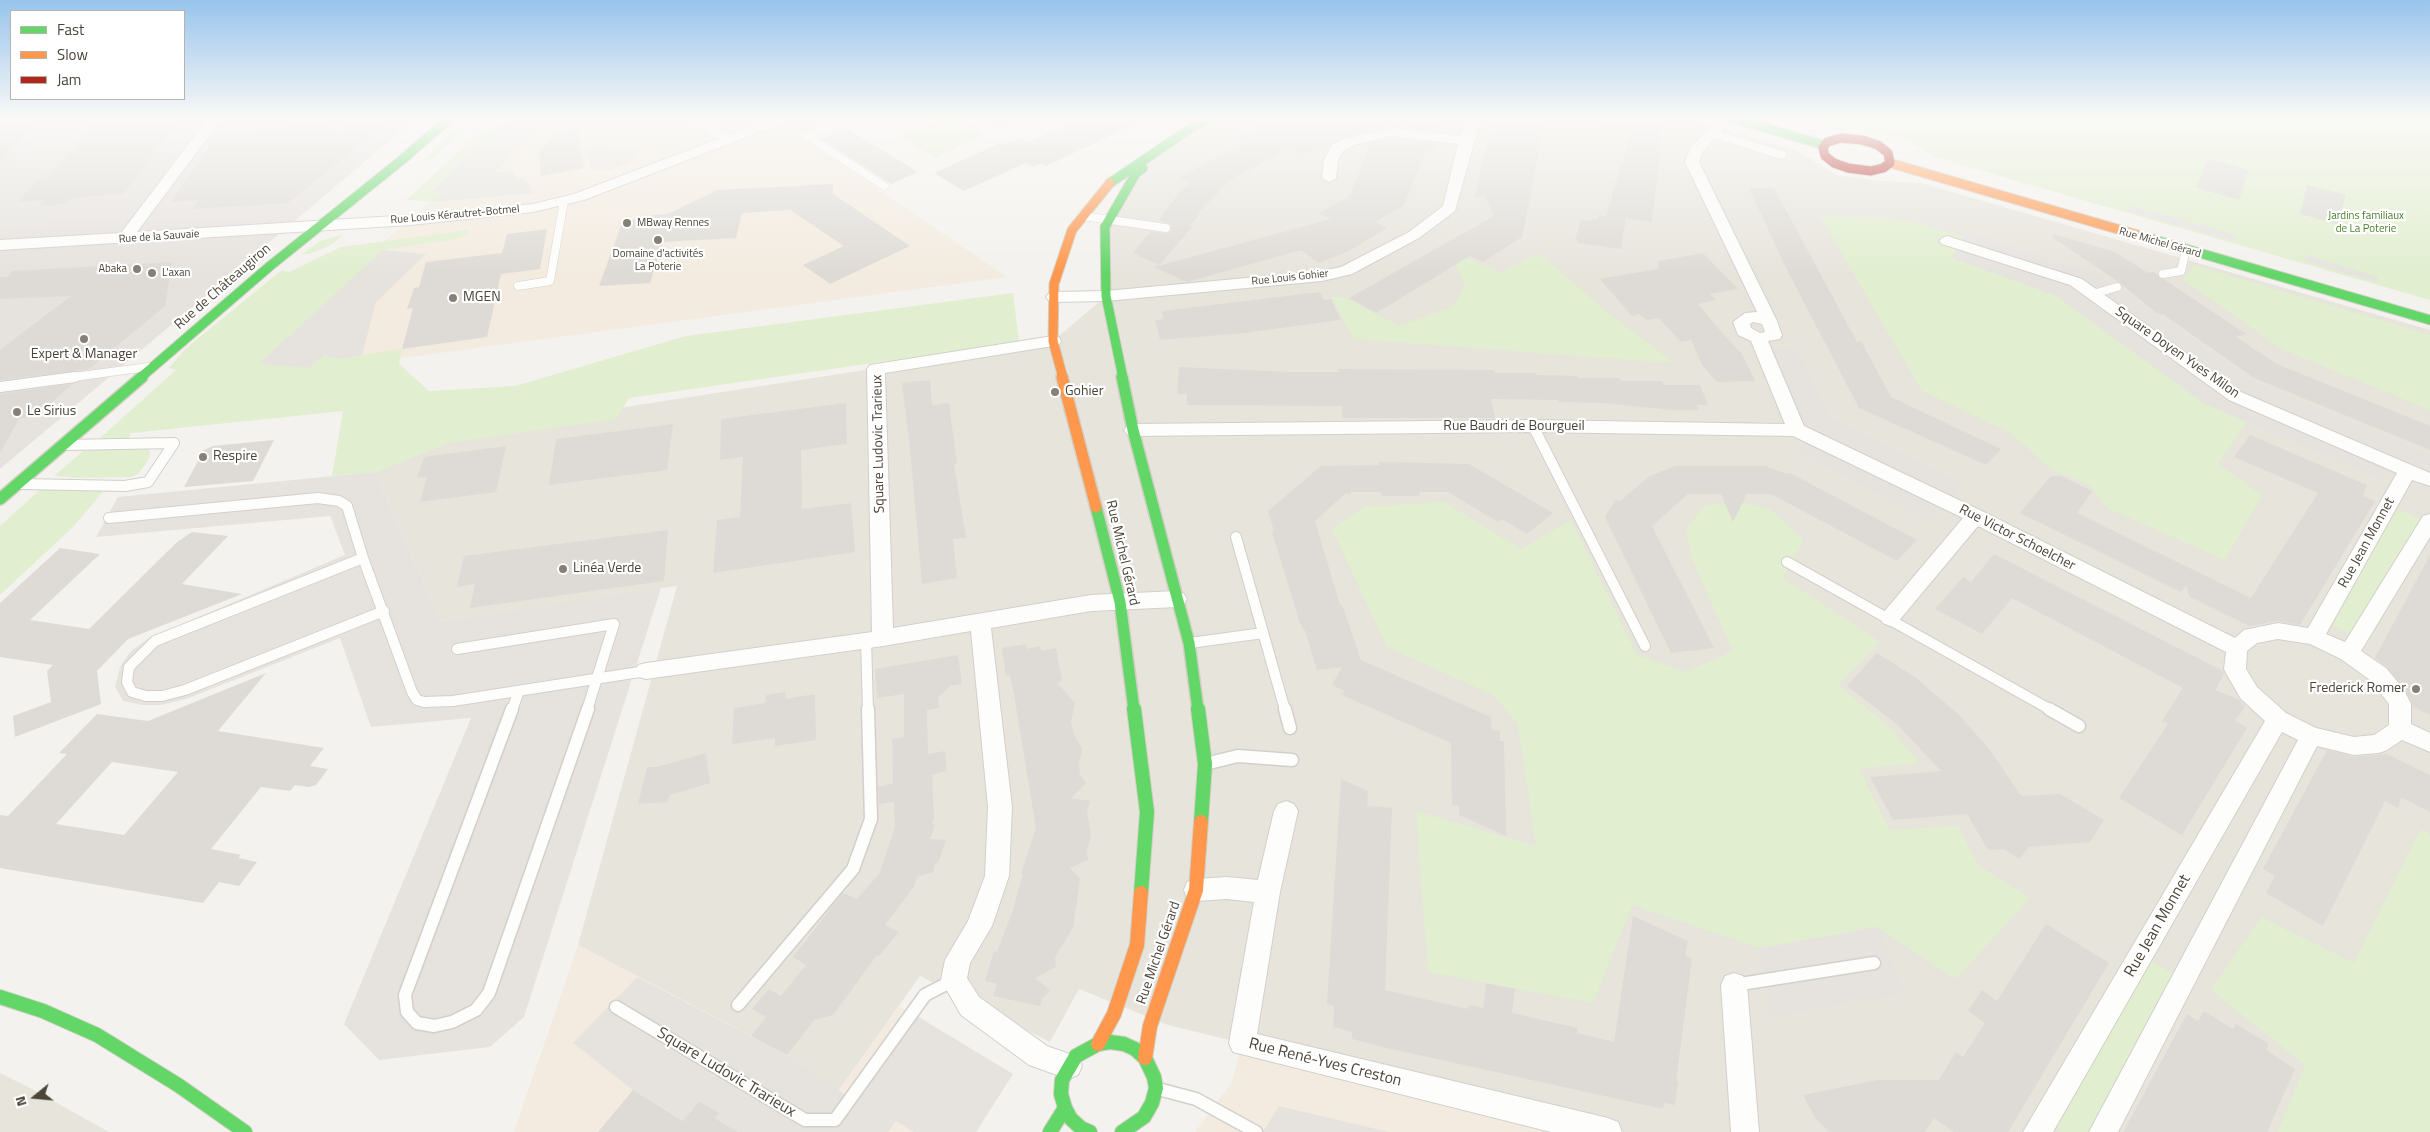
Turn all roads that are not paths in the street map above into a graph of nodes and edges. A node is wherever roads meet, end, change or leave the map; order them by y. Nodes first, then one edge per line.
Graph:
1 (176, 170) edge
2 (389, 170) edge
3 (650, 170) edge
4 (859, 170) edge
5 (1128, 170) edge
6 (1140, 170) edge
7 (1330, 170) edge
8 (1459, 170) edge
9 (1696, 170) edge
10 (1861, 170) edge
11 (1875, 170) edge
12 (1913, 170) edge
13 (1329, 178) dead end
14 (884, 186) dead end
15 (564, 200) junction
16 (1083, 216) junction
17 (1109, 220) junction
18 (318, 226) junction
19 (1166, 228) dead end
20 (124, 239) junction
21 (1946, 241) dead end
22 (0, 245) edge
23 (2186, 250) junction
24 (2163, 274) dead end
25 (518, 286) dead end
26 (2117, 287) dead end
27 (2093, 294) junction
28 (1106, 296) junction
29 (1054, 297) junction
30 (2430, 320) edge
31 (1769, 322) junction
32 (1758, 338) junction
33 (1053, 341) junction
34 (154, 366) junction
35 (0, 387) edge
36 (1534, 426) junction
37 (1133, 430) junction
38 (1796, 430) junction
39 (63, 444) junction
40 (2408, 470) junction
41 (2430, 480) edge
42 (17, 484) junction
43 (0, 500) edge
44 (1975, 516) junction
45 (109, 518) dead end
46 (2430, 521) edge
47 (1236, 537) dead end
48 (363, 558) junction
49 (1788, 562) dead end
50 (1177, 599) junction
51 (1120, 602) junction
52 (384, 611) junction
53 (1890, 618) junction
54 (980, 622) junction
55 (1263, 633) junction
56 (2314, 637) junction
57 (874, 638) junction
58 (1189, 643) junction
59 (1645, 646) dead end
60 (2237, 648) junction
61 (458, 649) dead end
62 (2349, 653) junction
63 (646, 671) joint
64 (598, 678) junction
65 (519, 691) junction
66 (2278, 719) junction
67 (2079, 726) dead end
68 (1290, 728) dead end
69 (2400, 729) junction
70 (2311, 736) junction
71 (2430, 744) edge
72 (1292, 760) dead end
73 (1205, 764) junction
74 (1286, 811) dead end
75 (1196, 890) junction
76 (1268, 892) junction
77 (1874, 963) dead end
78 (954, 980) junction
79 (1734, 984) joint
80 (0, 997) edge
81 (738, 1005) dead end
82 (616, 1007) dead end
83 (1098, 1044) junction
84 (1145, 1058) junction
85 (1068, 1066) junction
86 (1156, 1088) junction
87 (1065, 1108) junction
88 (1131, 1130) edge
89 (245, 1132) edge
90 (1050, 1132) edge
91 (1090, 1132) edge
92 (1256, 1132) edge
93 (1608, 1132) edge
94 (1746, 1132) edge
95 (2037, 1132) edge
96 (2103, 1132) edge

1 - 20 street
2 - 18 street, Rue de Châteaugiron
3 - 15 street, Rue Louis Kérautret-Botmel
4 - 14 lane
5 - 16 street, Rue Michel Gérard
6 - 17 street, Rue Michel Gérard
7 - 13 street
8 - 28 street, Rue Louis Gohier
9 - 31 street
10 - 11 street
12 - 23 street, Rue Michel Gérard
15 - 18 street, Rue Louis Kérautret-Botmel
15 - 25 lane
16 - 17 lane
16 - 29 street, Rue Michel Gérard
17 - 19 lane
17 - 28 street, Rue Michel Gérard
18 - 20 street, Rue de la Sauvaie
18 - 34 street, Rue de Châteaugiron
20 - 22 street, Rue de la Sauvaie
21 - 27 street, Square Doyen Yves Milon
23 - 24 lane
23 - 30 street, Rue Michel Gérard
26 - 27 lane
27 - 40 street, Square Doyen Yves Milon
28 - 29 street, Rue Louis Gohier
28 - 37 street, Rue Michel Gérard
29 - 33 street, Rue Michel Gérard
31 - 32 street
31 - 32 street
32 - 38 street
33 - 51 street, Rue Michel Gérard
33 - 57 street, Square Ludovic Trarieux
34 - 35 lane
34 - 39 street, Rue de Châteaugiron
36 - 37 street, Rue Baudri de Bourgueil
36 - 38 street, Rue Baudri de Bourgueil
36 - 59 lane
37 - 50 street, Rue Michel Gérard
38 - 44 street, Rue Victor Schoelcher
39 - 42 street, Rue de Châteaugiron
39 - 42 lane
40 - 41 street
40 - 56 street, Rue Jean Monnet
42 - 43 street, Rue de Châteaugiron
44 - 53 street
44 - 60 street, Rue Victor Schoelcher
45 - 48 lane
46 - 62 street
47 - 55 lane
48 - 52 lane
48 - 52 lane
49 - 53 lane
50 - 51 street
50 - 58 street, Rue Michel Gérard
51 - 54 street
51 - 83 street, Rue Michel Gérard
52 - 65 lane
53 - 67 lane
54 - 57 street
54 - 78 street
55 - 58 lane
55 - 68 lane
56 - 60 street
56 - 62 street
57 - 63 street
57 - 81 lane
58 - 73 street, Rue Michel Gérard
60 - 66 street
61 - 64 lane
62 - 69 street
63 - 64 lane
64 - 65 lane
64 - 65 lane
66 - 70 street
66 - 95 street, Rue Jean Monnet
69 - 70 street
69 - 71 street
70 - 96 street
72 - 73 lane
73 - 75 street, Rue Michel Gérard
74 - 76 street, Rue René-Yves Creston
75 - 76 street
75 - 84 street, Rue Michel Gérard
76 - 93 street, Rue René-Yves Creston
77 - 79 lane
78 - 82 lane, Square Ludovic Trarieux
78 - 85 street
79 - 94 street
80 - 89 street
83 - 84 street
83 - 85 street
84 - 86 street
85 - 87 street
86 - 88 street
86 - 92 lane
87 - 90 street
87 - 91 street

